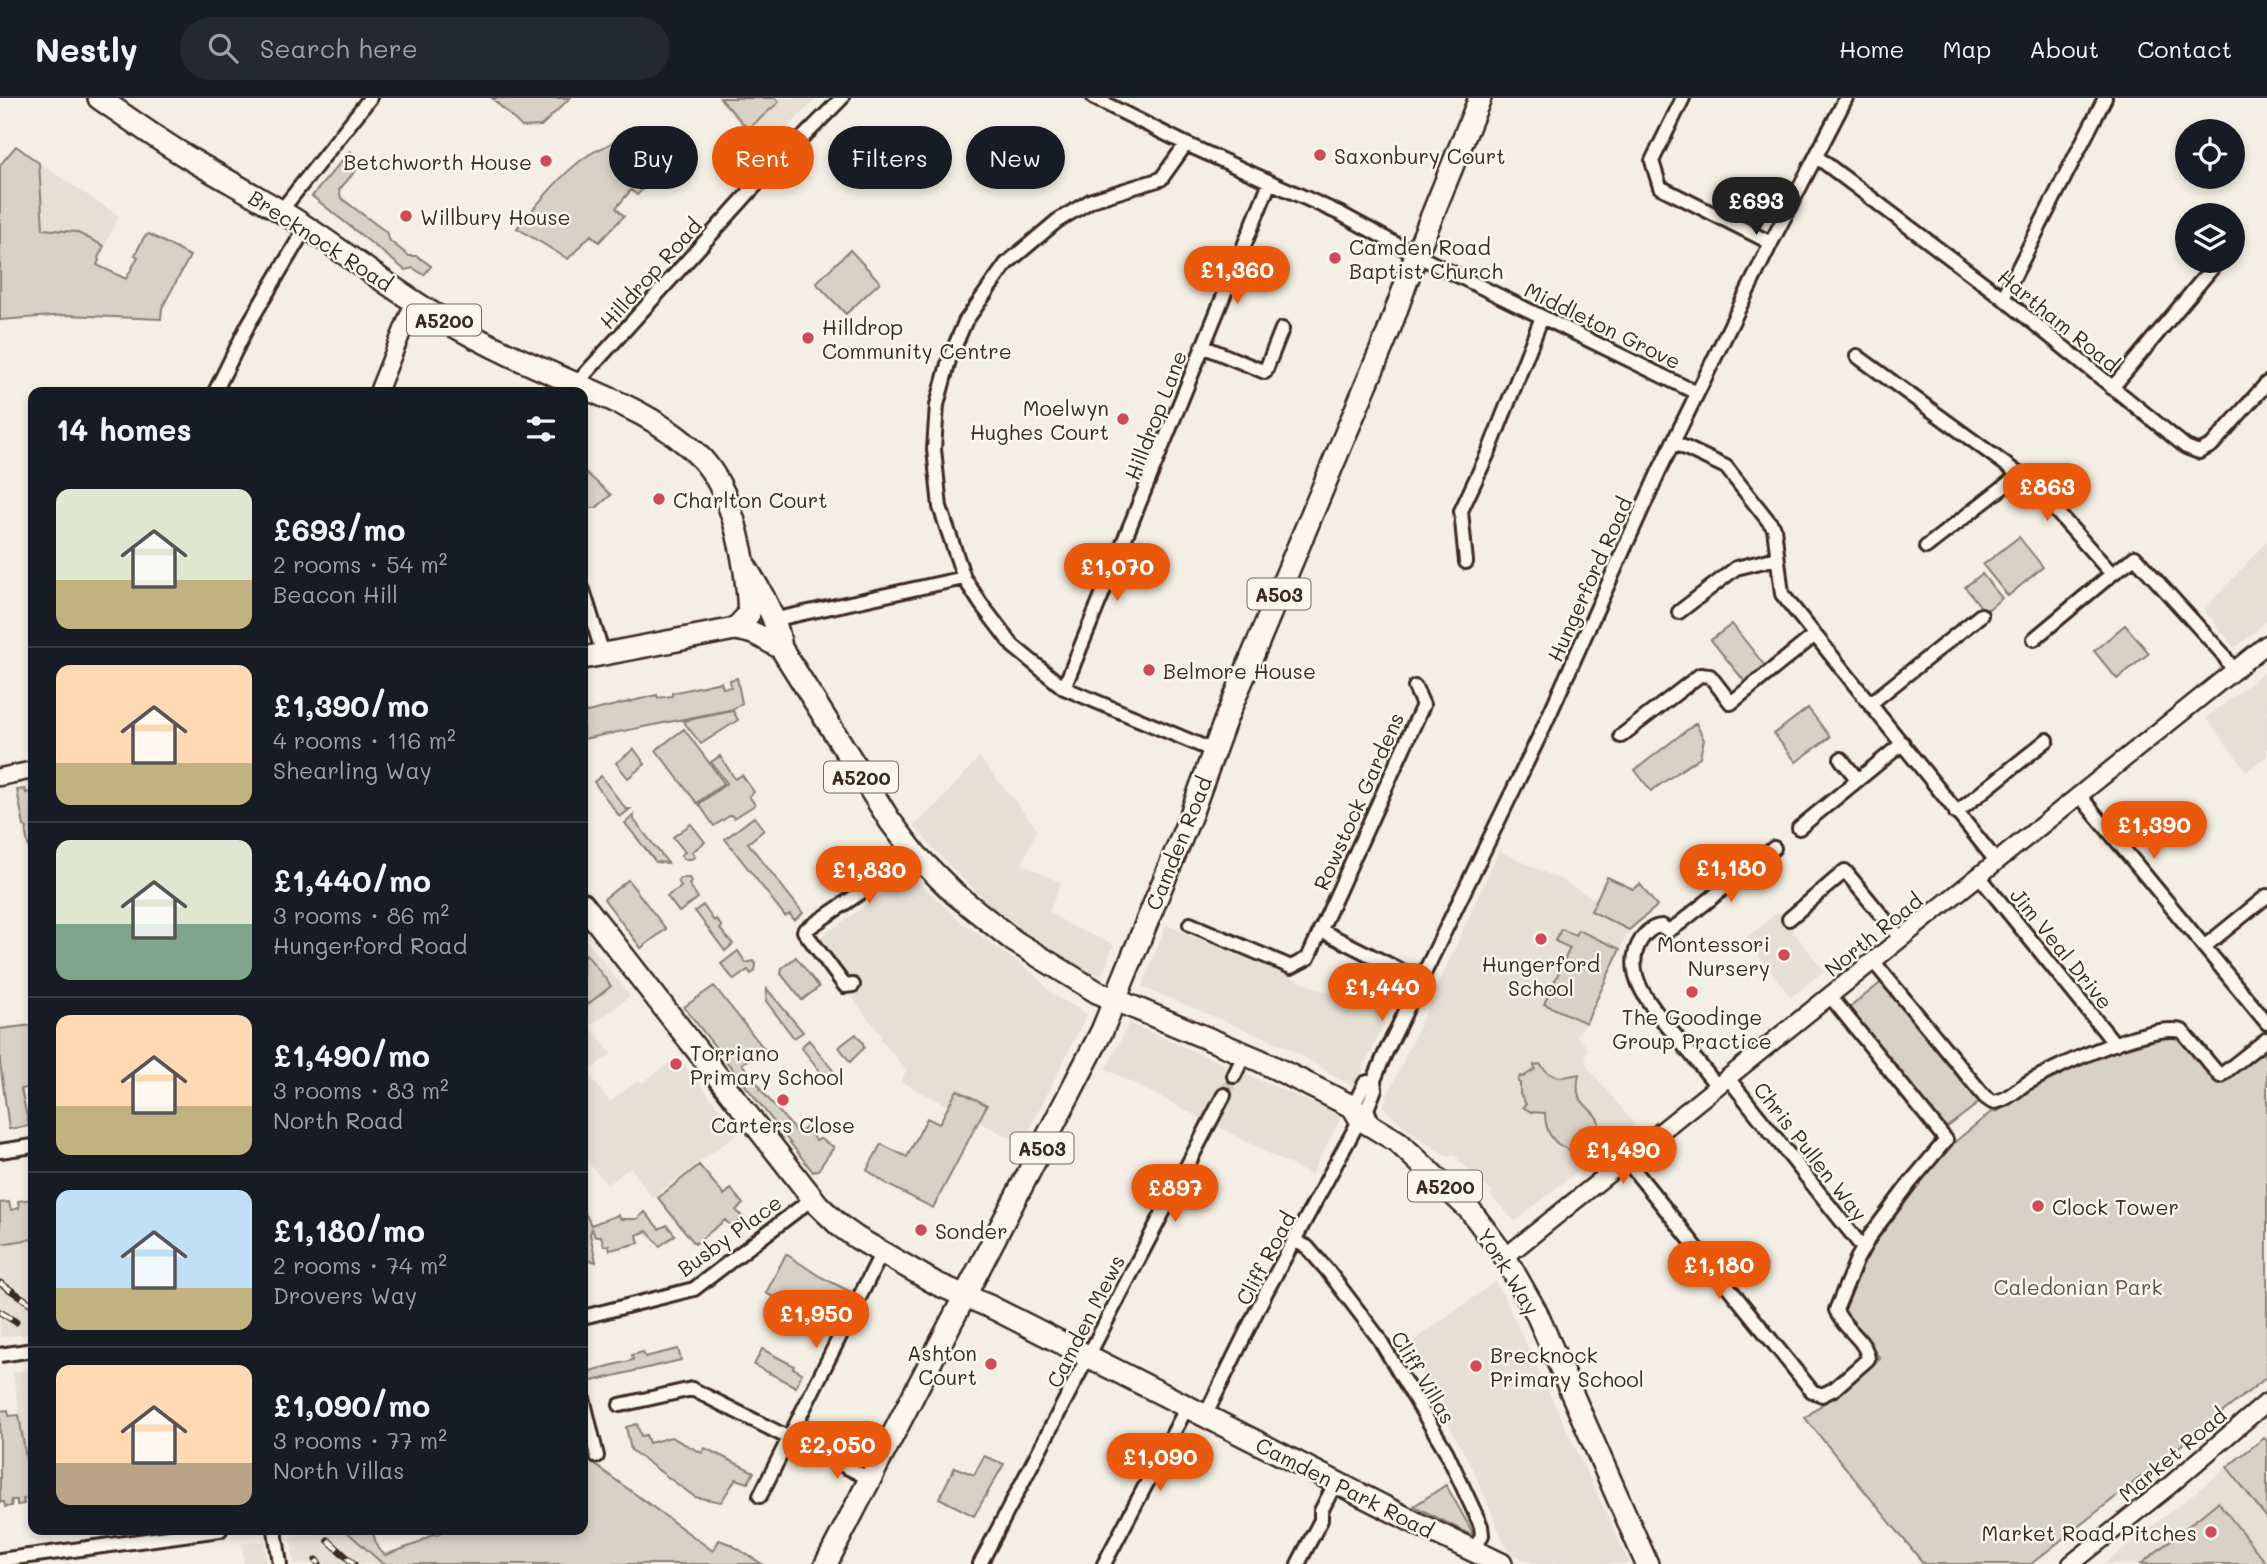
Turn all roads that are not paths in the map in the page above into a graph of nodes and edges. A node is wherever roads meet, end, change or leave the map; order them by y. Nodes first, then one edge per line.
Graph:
1 (99, 98) edge
2 (370, 98) edge
3 (842, 98) edge
4 (1094, 98) edge
5 (1480, 98) edge
6 (1683, 98) edge
7 (1846, 98) edge
8 (2105, 98) edge
9 (1186, 144) junction
10 (1817, 157) junction
11 (1270, 182) junction
12 (280, 212) junction
13 (306, 227) junction
14 (1771, 243) junction
15 (1416, 255) junction
16 (2208, 273) edge
17 (2003, 298) junction
18 (414, 302) junction
19 (1542, 317) junction
20 (1282, 328) dead end
21 (1202, 346) junction
22 (1857, 356) dead end
23 (2267, 383) edge
24 (576, 384) junction
25 (217, 387) edge
26 (380, 387) edge
27 (583, 387) edge
28 (2112, 388) junction
29 (588, 389) edge
30 (1697, 393) junction
31 (1673, 442) junction
32 (2020, 474) junction
33 (1926, 547) dead end
34 (1777, 558) junction
35 (1466, 562) dead end
36 (745, 566) junction
37 (2112, 574) junction
38 (964, 578) junction
39 (1679, 612) dead end
40 (1981, 615) dead end
41 (772, 620) junction
42 (588, 623) edge
43 (735, 629) junction
44 (1815, 635) junction
45 (2034, 639) dead end
46 (2267, 644) edge
47 (780, 648) junction
48 (593, 656) edge
49 (2234, 671) junction
50 (1064, 688) junction
51 (1415, 688) dead end
52 (1871, 703) junction
53 (1620, 736) dead end
54 (2047, 740) dead end
55 (1903, 743) junction
56 (1214, 751) junction
57 (1841, 758) dead end
58 (28, 771) edge
59 (0, 777) edge
60 (1858, 780) junction
61 (2079, 796) junction
62 (1956, 813) junction
63 (1800, 828) dead end
64 (1774, 848) dead end
65 (916, 855) junction
66 (1997, 862) junction
67 (1979, 876) junction
68 (2267, 896) edge
69 (588, 910) edge
70 (1788, 919) dead end
71 (1190, 924) dead end
72 (1320, 930) junction
73 (1901, 939) junction
74 (2204, 947) junction
75 (1873, 961) junction
76 (1420, 980) junction
77 (853, 985) dead end
78 (1830, 996) junction
79 (1115, 1000) junction
80 (2267, 1023) edge
81 (2267, 1038) edge
82 (2115, 1044) junction
83 (1244, 1055) junction
84 (1234, 1076) tunnel mouth
85 (1723, 1082) junction
86 (1224, 1095) tunnel mouth
87 (1364, 1116) junction
88 (28, 1147) edge
89 (0, 1151) edge
90 (1626, 1160) junction
91 (813, 1198) junction
92 (1295, 1241) junction
93 (1863, 1248) junction
94 (882, 1252) junction
95 (1504, 1256) junction
96 (966, 1295) junction
97 (588, 1316) edge
98 (28, 1351) edge
99 (0, 1355) edge
100 (1087, 1356) junction
101 (2267, 1402) edge
102 (620, 1405) dead end
103 (1196, 1411) junction
104 (588, 1419) edge
105 (790, 1438) junction
106 (597, 1456) dead end
107 (870, 1479) junction
108 (1336, 1482) junction
109 (760, 1496) dead end
110 (183, 1535) edge
111 (276, 1535) edge
112 (1474, 1552) junction
113 (0, 1560) edge
114 (280, 1564) edge
115 (826, 1564) edge
116 (980, 1564) edge
117 (1104, 1564) edge
118 (1298, 1564) edge
119 (1500, 1564) edge
120 (1647, 1564) edge
121 (2071, 1564) edge

1 - 12 main road, Brecknock Road / A5200
2 - 12 street
3 - 24 street, Hilldrop Road
4 - 9 street
5 - 15 main road, Camden Road / A503
6 - 14 street
7 - 10 street, Hungerford Road
8 - 17 street
9 - 11 street
9 - 38 street
10 - 14 street, Hungerford Road
10 - 17 street, Hartham Road
11 - 15 street
11 - 21 street, Hilldrop Lane
12 - 13 main road, Brecknock Road / A5200
13 - 18 main road, Brecknock Road / A5200
13 - 25 street
14 - 30 street, Hungerford Road
15 - 19 street, Middleton Grove
15 - 56 main road, Camden Road / A503
16 - 28 street
17 - 28 street, Hartham Road
18 - 24 main road, Brecknock Road / A5200
18 - 26 street
19 - 30 street, Middleton Grove
19 - 35 street
20 - 21 street
21 - 50 street, Hilldrop Lane
22 - 32 street
23 - 28 street, Hartham Road
24 - 27 main road, Brecknock Road / A5200
29 - 36 main road, Brecknock Road / A5200
30 - 31 street, Hungerford Road
31 - 34 street
31 - 76 street, Hungerford Road
32 - 33 street
32 - 37 street
34 - 39 street
34 - 44 street
36 - 41 main road, Brecknock Road / A5200
36 - 43 main road, Brecknock Road / A5200
37 - 45 street
37 - 49 street
38 - 41 street
38 - 50 street
40 - 52 street
41 - 47 main road, Brecknock Road / A5200
42 - 48 street
43 - 47 main road, A5200
43 - 48 main road
44 - 52 street
44 - 53 street
46 - 49 street, North Road
47 - 65 main road, Brecknock Road / A5200
49 - 61 street, North Road
50 - 56 street
51 - 72 street, Rowstock Gardens
52 - 55 street
54 - 62 street
55 - 60 street
55 - 62 street
56 - 79 main road, Camden Road / A503
57 - 60 street
58 - 59 street
60 - 63 street
61 - 66 street, North Road
61 - 74 street
62 - 66 street
64 - 85 street, Chris Pullen Way
65 - 77 street
65 - 79 main road, Brecknock Road / A5200
66 - 67 street, North Road
67 - 73 street, North Road
67 - 82 street, Jim Veal Drive
68 - 74 street
69 - 91 main road, Camden Park Road
70 - 73 street
71 - 72 street, Rowstock Gardens
72 - 76 street
73 - 75 street, North Road
74 - 80 street
75 - 78 street, North Road
75 - 82 street
76 - 87 street, Hungerford Road
78 - 85 street, North Road
78 - 93 street
79 - 83 main road, York Way / A5200
79 - 96 main road, Camden Road / A503
81 - 82 street
83 - 84 street
83 - 87 main road, York Way / A5200
85 - 90 street, North Road
85 - 93 street, Chris Pullen Way
86 - 100 street, Camden Mews
87 - 92 street, Cliff Road
87 - 95 main road, York Way / A5200
88 - 89 street
90 - 93 street
90 - 95 street, North Road
91 - 94 main road, Camden Park Road
91 - 97 street, Busby Place
92 - 103 street, Cliff Road
92 - 112 street, Cliff Villas
94 - 96 main road, Camden Park Road
94 - 105 street
95 - 120 main road, York Way / A5200
96 - 100 main road, Camden Park Road
96 - 107 main road, Camden Road / A503
98 - 99 street, bridge
100 - 103 main road, Camden Park Road
100 - 116 street, Camden Mews
101 - 121 street, Market Road
102 - 105 street
103 - 108 main road, Camden Park Road
103 - 117 street, Cliff Road
104 - 106 street
105 - 107 street
105 - 109 street
107 - 115 main road, Camden Road / A503
108 - 112 main road, Camden Park Road
108 - 118 street
110 - 113 street
111 - 114 street
112 - 119 main road, Camden Park Road

